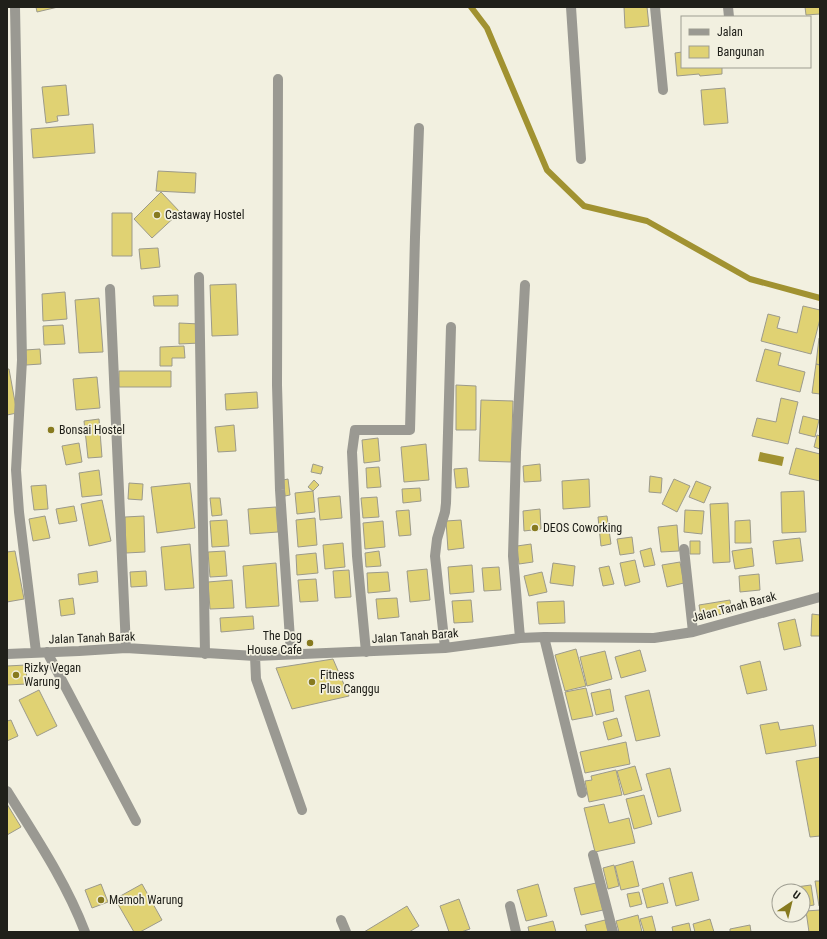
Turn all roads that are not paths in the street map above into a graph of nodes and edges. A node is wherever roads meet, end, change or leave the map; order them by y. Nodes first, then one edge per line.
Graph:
1 (16, 7) edge
2 (571, 7) edge
3 (655, 7) edge
4 (278, 80) dead end
5 (663, 90) dead end
6 (419, 128) dead end
7 (581, 159) dead end
8 (199, 277) dead end
9 (525, 285) dead end
10 (110, 289) dead end
11 (451, 327) dead end
12 (684, 549) dead end
13 (820, 597) edge
14 (692, 632) junction
15 (544, 637) junction
16 (520, 638) junction
17 (126, 648) junction
18 (445, 648) junction
19 (42, 652) junction
20 (366, 652) junction
21 (7, 654) edge
22 (206, 654) junction
23 (291, 654) junction
24 (255, 656) junction
25 (7, 791) edge
26 (582, 793) dead end
27 (302, 810) dead end
28 (136, 820) dead end
29 (594, 855) dead end
30 (510, 906) dead end
31 (341, 920) dead end
32 (85, 932) edge
33 (346, 932) edge
34 (516, 932) edge
35 (613, 932) edge

1 - 19 street
2 - 7 street
3 - 5 street
4 - 23 street
6 - 20 street
8 - 22 street
9 - 16 street
10 - 17 street
11 - 18 street
12 - 14 street
13 - 14 street, Jalan Tanah Barak
14 - 15 street, Jalan Tanah Barak
15 - 16 street, Jalan Tanah Barak
15 - 26 street
16 - 18 street, Jalan Tanah Barak
17 - 19 street, Jalan Tanah Barak
17 - 22 street, Jalan Tanah Barak
18 - 20 street, Jalan Tanah Barak
19 - 21 street, Jalan Tanah Barak
19 - 28 street
20 - 23 street, Jalan Tanah Barak
22 - 24 street, Jalan Tanah Barak
23 - 24 street, Jalan Tanah Barak
24 - 27 street
25 - 32 street
29 - 35 street
30 - 34 street
31 - 33 street

